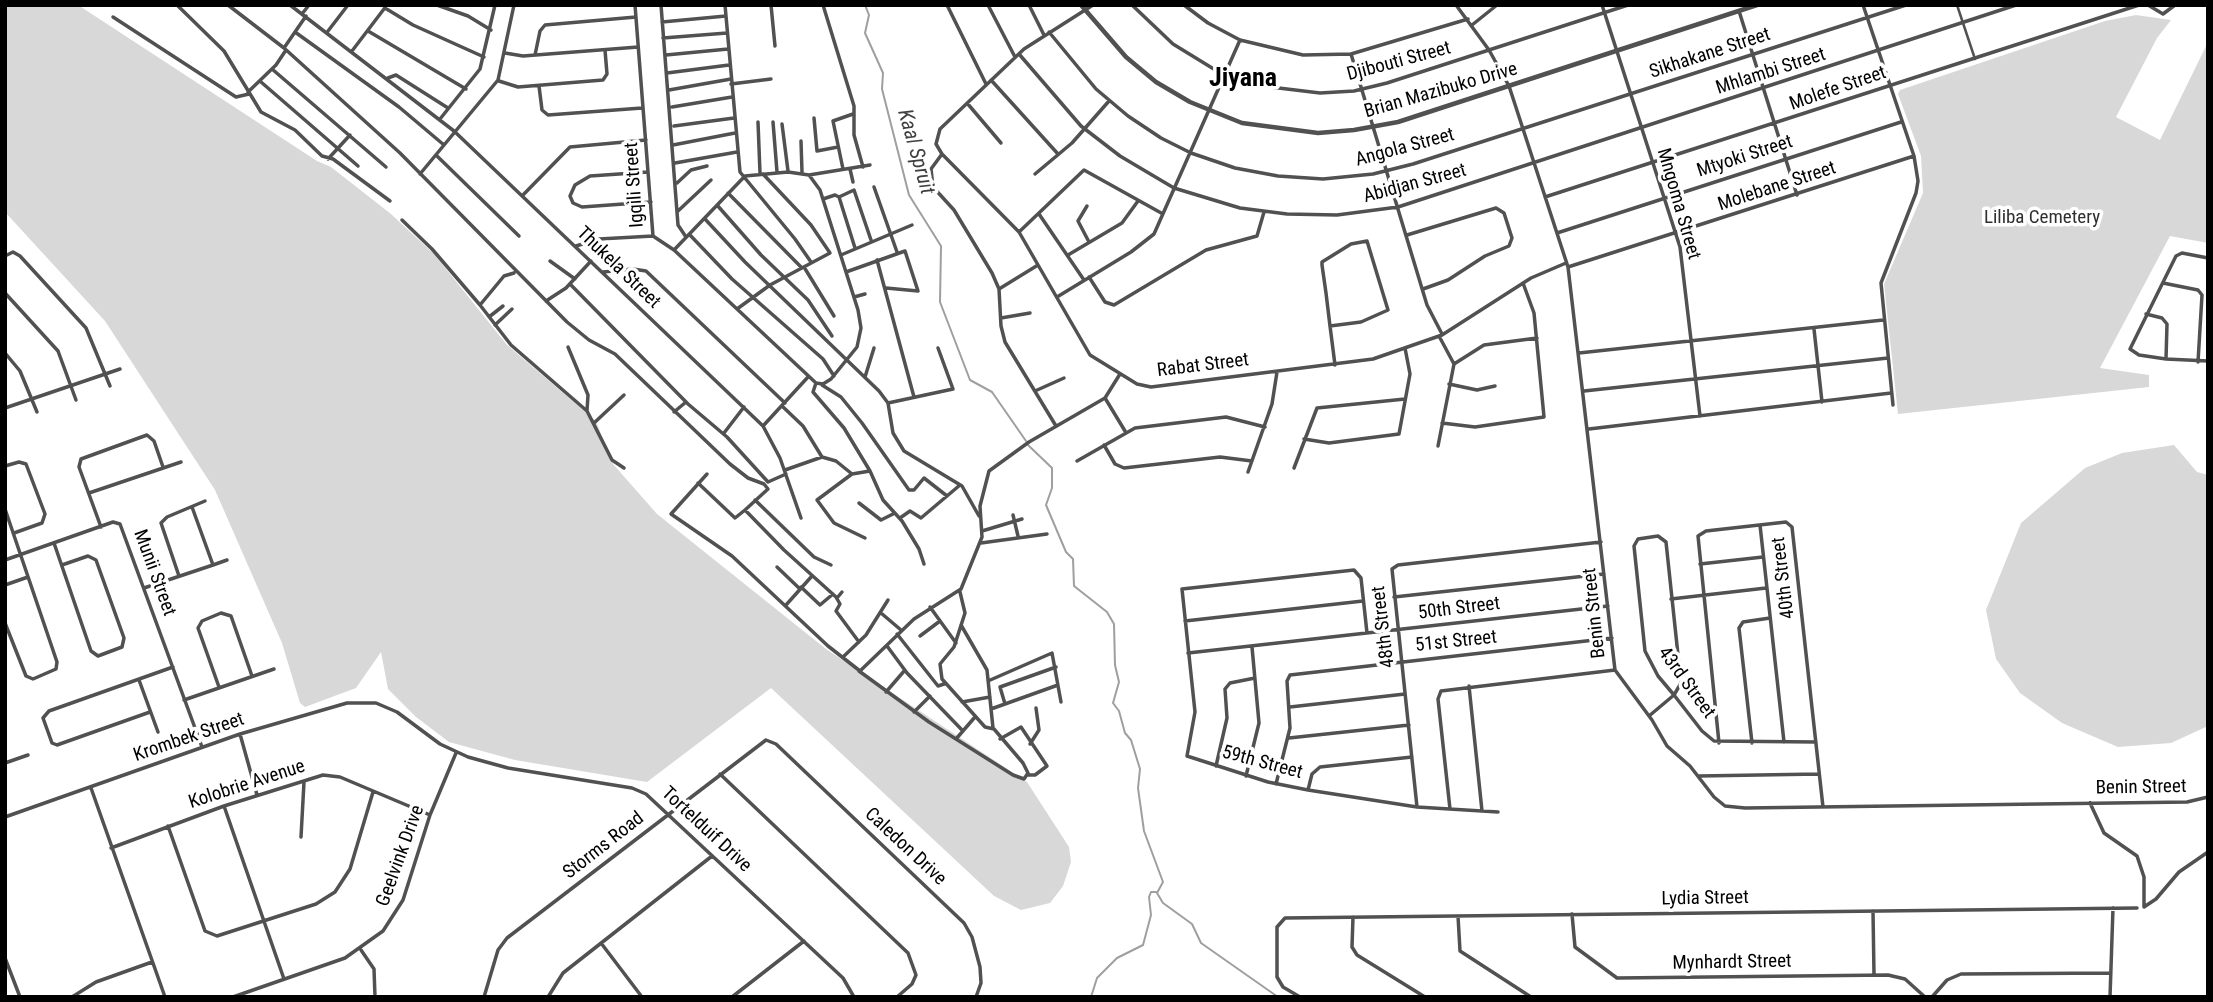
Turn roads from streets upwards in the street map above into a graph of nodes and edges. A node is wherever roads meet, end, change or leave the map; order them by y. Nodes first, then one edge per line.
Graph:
1 (177, 5) edge
2 (228, 5) edge
3 (290, 5) edge
4 (309, 5) edge
5 (348, 5) edge
6 (437, 5) edge
7 (495, 5) edge
8 (514, 5) edge
9 (635, 5) edge
10 (661, 5) edge
11 (725, 5) edge
12 (771, 5) edge
13 (823, 5) edge
14 (947, 5) edge
15 (988, 5) edge
16 (1029, 5) edge
17 (1093, 5) edge
18 (1132, 5) edge
19 (1184, 5) edge
20 (1456, 5) edge
21 (1497, 5) edge
22 (1602, 5) edge
23 (1628, 5) edge
24 (1757, 5) edge
25 (1863, 5) edge
26 (1906, 5) edge
27 (1957, 5) edge
28 (2016, 5) edge
29 (2139, 5) edge
30 (2148, 5) edge
31 (2175, 5) edge
32 (386, 7) edge
33 (1490, 7) edge
34 (1082, 8) edge
35 (1739, 11) junction
36 (1605, 12) junction
37 (304, 15) junction
38 (726, 16) junction
39 (113, 17) dead end
40 (636, 17) junction
41 (1867, 18) junction
42 (1468, 19) junction
43 (662, 22) junction
44 (1963, 23) junction
45 (1472, 25) junction
46 (491, 30) junction
47 (368, 31) junction
48 (295, 32) junction
49 (327, 32) junction
50 (727, 33) junction
51 (1046, 34) junction
52 (663, 38) junction
53 (1240, 40) junction
54 (775, 46) dead end
55 (638, 47) junction
56 (285, 49) junction
57 (729, 49) junction
58 (605, 50) junction
59 (1489, 50) junction
60 (352, 51) junction
61 (1618, 51) junction
62 (1878, 52) junction
63 (505, 53) junction
64 (1351, 54) junction
65 (535, 55) junction
66 (666, 55) junction
67 (1753, 55) junction
68 (1017, 56) junction
69 (484, 57) junction
70 (1975, 59) junction
71 (729, 65) junction
72 (272, 69) junction
73 (667, 73) junction
74 (1225, 74) junction
75 (388, 78) junction
76 (771, 79) dead end
77 (498, 80) junction
78 (991, 80) junction
79 (261, 82) junction
80 (731, 82) junction
81 (986, 84) junction
82 (539, 86) junction
83 (1508, 86) junction
84 (1889, 86) junction
85 (466, 89) junction
86 (669, 90) junction
87 (1362, 90) junction
88 (1764, 90) junction
89 (249, 93) junction
90 (1632, 94) junction
91 (732, 97) junction
92 (1109, 101) junction
93 (967, 103) junction
94 (671, 107) junction
95 (643, 108) junction
96 (449, 109) junction
97 (1209, 111) junction
98 (853, 114) junction
99 (734, 118) junction
100 (814, 118) dead end
101 (440, 119) junction
102 (1902, 121) junction
103 (758, 122) dead end
104 (773, 122) dead end
105 (782, 124) dead end
106 (1776, 125) junction
107 (673, 126) junction
108 (1373, 127) junction
109 (1084, 129) junction
110 (1522, 129) junction
111 (1642, 129) junction
112 (454, 131) junction
113 (734, 133) junction
114 (350, 135) junction
115 (646, 140) junction
116 (801, 141) dead end
117 (1001, 142) dead end
118 (444, 145) junction
119 (673, 145) junction
120 (838, 147) junction
121 (339, 148) junction
122 (737, 152) junction
123 (1191, 153) junction
124 (942, 154) junction
125 (1058, 154) junction
126 (437, 156) junction
127 (1914, 156) junction
128 (328, 159) junction
129 (1786, 159) junction
130 (675, 163) junction
131 (1534, 164) junction
132 (1654, 164) junction
133 (870, 165) dead end
134 (358, 166) dead end
135 (707, 166) dead end
136 (386, 167) dead end
137 (863, 167) junction
138 (843, 169) junction
139 (850, 169) junction
140 (1386, 171) junction
141 (648, 172) junction
142 (777, 172) junction
143 (788, 172) junction
144 (802, 172) junction
145 (761, 173) junction
146 (421, 174) junction
147 (1035, 174) dead end
148 (809, 175) junction
149 (742, 178) junction
150 (711, 180) dead end
151 (853, 182) dead end
152 (677, 183) junction
153 (874, 187) dead end
154 (1174, 188) junction
155 (728, 193) junction
156 (523, 195) junction
157 (1797, 195) junction
158 (839, 197) junction
159 (1545, 197) junction
160 (1665, 198) junction
161 (823, 199) junction
162 (390, 201) dead end
163 (1138, 201) junction
164 (651, 202) junction
165 (717, 205) junction
166 (1087, 206) dead end
167 (1398, 207) junction
168 (678, 211) junction
169 (1265, 211) junction
170 (1039, 214) junction
171 (1163, 214) junction
172 (704, 218) junction
173 (402, 220) dead end
174 (912, 225) dead end
175 (1019, 232) junction
176 (890, 233) junction
177 (1557, 233) junction
178 (1676, 234) junction
179 (1407, 235) junction
180 (519, 236) dead end
181 (653, 236) junction
182 (688, 236) junction
183 (871, 240) junction
184 (1089, 242) junction
185 (575, 246) junction
186 (855, 248) junction
187 (674, 250) junction
188 (897, 252) junction
189 (1068, 255) junction
190 (5, 256) edge
191 (841, 256) junction
192 (2208, 258) edge
193 (877, 260) junction
194 (550, 261) dead end
195 (591, 261) junction
196 (811, 262) junction
197 (1038, 265) junction
198 (1568, 265) junction
199 (802, 267) junction
200 (603, 272) junction
201 (846, 272) junction
202 (516, 274) junction
203 (786, 276) junction
204 (1089, 277) junction
205 (575, 279) junction
206 (1083, 280) junction
207 (1523, 283) junction
208 (2163, 283) junction
209 (570, 284) junction
210 (770, 285) junction
211 (884, 288) junction
212 (999, 289) junction
213 (1423, 289) junction
214 (5, 293) edge
215 (865, 294) dead end
216 (753, 297) junction
217 (854, 297) junction
218 (1056, 297) junction
219 (546, 300) junction
220 (480, 305) junction
221 (503, 306) dead end
222 (512, 309) dead end
223 (737, 309) junction
224 (1030, 313) dead end
225 (2146, 314) junction
226 (834, 316) dead end
227 (489, 317) junction
228 (1000, 318) junction
229 (1883, 320) junction
230 (495, 325) junction
231 (1330, 326) junction
232 (1814, 329) junction
233 (832, 335) dead end
234 (1441, 335) junction
235 (1537, 338) junction
236 (1691, 343) junction
237 (568, 347) dead end
238 (874, 348) dead end
239 (938, 348) dead end
240 (1405, 348) junction
241 (5, 353) edge
242 (1579, 354) junction
243 (1888, 358) junction
244 (2165, 359) junction
245 (847, 361) junction
246 (2208, 361) edge
247 (2198, 362) junction
248 (1454, 364) junction
249 (1335, 365) junction
250 (1818, 365) junction
251 (120, 369) dead end
252 (105, 372) junction
253 (1277, 372) junction
254 (1120, 374) junction
255 (834, 376) junction
256 (808, 377) junction
257 (865, 377) junction
258 (1064, 378) dead end
259 (1695, 378) junction
260 (816, 383) junction
261 (71, 384) junction
262 (822, 384) junction
263 (1449, 384) junction
264 (110, 386) dead end
265 (1496, 386) dead end
266 (1035, 391) junction
267 (1584, 391) junction
268 (1891, 393) junction
269 (625, 395) dead end
270 (914, 397) junction
271 (1105, 398) junction
272 (31, 399) junction
273 (1405, 399) junction
274 (76, 400) dead end
275 (686, 402) junction
276 (1822, 402) junction
277 (888, 403) junction
278 (783, 404) junction
279 (1893, 405) dead end
280 (744, 407) junction
281 (5, 408) edge
282 (587, 411) junction
283 (37, 412) dead end
284 (674, 412) junction
285 (1700, 416) junction
286 (594, 423) junction
287 (1442, 423) junction
288 (763, 426) junction
289 (1056, 426) junction
290 (1265, 427) junction
291 (1588, 429) junction
292 (1125, 431) junction
293 (723, 433) junction
294 (1304, 439) junction
295 (1104, 445) junction
296 (1438, 446) dead end
297 (822, 457) junction
298 (1077, 461) dead end
299 (1252, 461) junction
300 (181, 462) dead end
301 (5, 466) edge
302 (163, 467) junction
303 (624, 468) dead end
304 (1294, 468) dead end
305 (870, 471) junction
306 (785, 472) junction
307 (1248, 472) dead end
308 (707, 474) dead end
309 (852, 474) junction
310 (698, 483) junction
311 (960, 485) junction
312 (89, 493) junction
313 (947, 496) junction
314 (755, 500) junction
315 (205, 501) dead end
316 (859, 503) dead end
317 (192, 507) junction
318 (5, 509) edge
319 (745, 510) junction
320 (895, 513) junction
321 (801, 518) dead end
322 (900, 518) junction
323 (980, 518) junction
324 (1014, 518) junction
325 (1022, 519) dead end
326 (1760, 525) junction
327 (102, 527) junction
328 (982, 531) junction
329 (13, 533) junction
330 (1047, 534) dead end
331 (1018, 536) junction
332 (865, 538) dead end
333 (1601, 542) junction
334 (54, 543) junction
335 (981, 543) junction
336 (21, 554) junction
337 (1763, 557) junction
338 (5, 560) edge
339 (227, 561) dead end
340 (212, 562) junction
341 (923, 564) dead end
342 (1700, 564) junction
343 (62, 565) junction
344 (831, 565) dead end
345 (776, 567) dead end
346 (1604, 574) junction
347 (179, 576) junction
348 (812, 576) junction
349 (28, 577) junction
350 (5, 585) edge
351 (145, 588) junction
352 (800, 588) junction
353 (1766, 588) junction
354 (842, 592) dead end
355 (960, 592) junction
356 (832, 594) junction
357 (1703, 596) junction
358 (1394, 597) junction
359 (837, 598) junction
360 (1671, 599) junction
361 (888, 600) dead end
362 (1363, 601) junction
363 (786, 605) junction
364 (1608, 606) junction
365 (930, 607) junction
366 (881, 613) junction
367 (1770, 618) junction
368 (940, 621) junction
369 (1185, 621) junction
370 (5, 623) edge
371 (961, 625) junction
372 (901, 630) junction
373 (1398, 631) junction
374 (1367, 633) junction
375 (897, 634) junction
376 (920, 636) dead end
377 (1612, 638) junction
378 (859, 642) junction
379 (956, 643) junction
380 (887, 645) junction
381 (1252, 646) junction
382 (1188, 653) junction
383 (843, 657) junction
384 (1402, 662) junction
385 (173, 667) junction
386 (1056, 667) junction
387 (274, 669) dead end
388 (905, 670) junction
389 (1615, 670) junction
390 (859, 671) junction
391 (252, 676) junction
392 (1255, 678) junction
393 (139, 680) junction
394 (988, 681) junction
395 (944, 684) junction
396 (1058, 685) junction
397 (1469, 686) junction
398 (219, 687) junction
399 (886, 692) junction
400 (1405, 694) junction
401 (1674, 695) junction
402 (930, 696) junction
403 (990, 697) junction
404 (184, 700) junction
405 (962, 702) junction
406 (1061, 702) dead end
407 (1005, 704) junction
408 (385, 706) joint
409 (1290, 707) junction
410 (1036, 708) dead end
411 (991, 709) junction
412 (150, 712) junction
413 (914, 712) junction
414 (1649, 716) junction
415 (975, 717) junction
416 (1409, 725) junction
417 (993, 729) junction
418 (962, 730) junction
419 (158, 732) dead end
420 (240, 734) junction
421 (1288, 738) junction
422 (956, 739) junction
423 (1000, 739) junction
424 (770, 741) joint
425 (1784, 742) junction
426 (1816, 742) junction
427 (1719, 743) junction
428 (1752, 743) junction
429 (1030, 744) junction
430 (202, 747) junction
431 (456, 752) junction
432 (28, 755) dead end
433 (1412, 757) junction
434 (5, 763) edge
435 (1216, 766) junction
436 (720, 774) junction
437 (1819, 774) junction
438 (1028, 775) junction
439 (1246, 776) junction
440 (1698, 776) junction
441 (304, 782) junction
442 (1276, 784) junction
443 (90, 787) junction
444 (1308, 790) junction
445 (373, 792) junction
446 (257, 795) junction
447 (2208, 797) edge
448 (2090, 803) junction
449 (224, 806) junction
450 (1417, 807) junction
451 (1824, 807) junction
452 (1450, 809) junction
453 (1482, 811) junction
454 (1498, 812) dead end
455 (668, 814) junction
456 (430, 815) junction
457 (5, 817) edge
458 (168, 826) junction
459 (301, 837) dead end
460 (111, 848) junction
461 (2208, 852) edge
462 (713, 856) junction
463 (2113, 908) junction
464 (2137, 908) dead end
465 (1873, 911) junction
466 (1572, 914) junction
467 (1458, 916) junction
468 (1353, 917) junction
469 (265, 921) junction
470 (804, 941) junction
471 (601, 943) junction
472 (360, 950) junction
473 (5, 958) edge
474 (152, 962) junction
475 (2111, 973) junction
476 (1874, 975) junction
477 (284, 979) junction
478 (641, 995) edge
479 (20, 997) edge
480 (72, 997) edge
481 (165, 997) edge
482 (233, 997) edge
483 (375, 997) edge
484 (484, 997) edge
485 (548, 997) edge
486 (634, 997) edge
487 (732, 997) edge
488 (854, 997) edge
489 (897, 997) edge
490 (976, 997) edge
491 (1300, 997) edge
492 (1425, 997) edge
493 (1531, 997) edge
494 (1925, 997) edge
495 (1932, 997) edge
496 (2110, 997) edge

1 - 89 street
2 - 56 street
3 - 37 street, Thukela Street
4 - 37 street
5 - 49 street
6 - 46 street
7 - 46 street
8 - 63 street
9 - 40 street, Igqili Street
10 - 43 street
11 - 38 street
12 - 54 street
13 - 98 street
14 - 81 street
15 - 68 street, Abidjan Street
16 - 51 street, Angola Street
17 - 34 street
18 - 74 street, Djibouti Street
19 - 53 street
20 - 42 street, Benin Street
21 - 33 street
22 - 36 street, Mngoma Street
23 - 36 street, Djibouti Street
24 - 35 street, Brian Mazibuko Drive
25 - 41 street
26 - 41 street, Sikhakane Street
27 - 44 street
28 - 44 street, Mhlambi Street
29 - 70 street, Molefe Street
30 - 31 street
32 - 47 street
32 - 69 street
33 - 45 street
34 - 51 street
34 - 97 street, Brian Mazibuko Drive
35 - 61 street, Brian Mazibuko Drive
35 - 67 street
36 - 59 street, Djibouti Street
36 - 61 street, Mngoma Street
37 - 48 street
37 - 49 street, Thukela Street
38 - 43 street
38 - 50 street
39 - 89 street
40 - 55 street, Igqili Street
40 - 65 street
41 - 62 street
41 - 67 street, Sikhakane Street
42 - 45 street, Benin Street
42 - 64 street
43 - 52 street
44 - 62 street, Mhlambi Street
44 - 70 street
45 - 59 street, Benin Street
46 - 69 street
47 - 60 street
47 - 85 street
48 - 56 street
48 - 118 street
49 - 60 street, Thukela Street
50 - 52 street
50 - 57 street
51 - 68 street
51 - 92 street, Angola Street
52 - 66 street
53 - 64 street
53 - 74 street
55 - 58 street
55 - 95 street, Igqili Street
56 - 72 street
56 - 146 street
57 - 66 street
57 - 71 street
58 - 65 street
58 - 82 street
59 - 83 street, Benin Street
59 - 87 street, Djibouti Street
60 - 75 street, Thukela Street
61 - 83 street, Brian Mazibuko Drive
61 - 90 street, Mngoma Street
62 - 84 street
62 - 88 street, Mhlambi Street
63 - 65 street
63 - 77 street
64 - 87 street
66 - 73 street
67 - 88 street
67 - 90 street, Sikhakane Street
68 - 78 street
68 - 109 street, Abidjan Street
69 - 85 street
70 - 84 street, Molefe Street
71 - 73 street
71 - 80 street
72 - 79 street
72 - 114 street
73 - 86 street
74 - 87 street, Djibouti Street
74 - 97 street
75 - 96 street
75 - 101 street, Thukela Street
76 - 80 street
77 - 82 street
77 - 112 street
78 - 81 street
78 - 125 street
79 - 89 street
79 - 121 street
80 - 86 street
80 - 91 street
81 - 93 street
82 - 95 street
83 - 108 street, Brian Mazibuko Drive
83 - 110 street, Benin Street
84 - 102 street
84 - 106 street, Molefe Street
85 - 96 street
86 - 94 street
87 - 108 street
88 - 106 street
88 - 111 street, Mhlambi Street
89 - 128 street
90 - 110 street, Sikhakane Street
90 - 111 street, Mngoma Street
91 - 94 street
91 - 99 street
92 - 109 street
92 - 123 street, Angola Street
93 - 117 street
93 - 124 street, Rabat Street
94 - 107 street
95 - 115 street, Igqili Street
96 - 101 street
97 - 108 street, Brian Mazibuko Drive
97 - 123 street
98 - 120 street
98 - 137 street
99 - 107 street
99 - 113 street
100 - 120 street
101 - 112 street, Thukela Street
102 - 127 street
102 - 129 street, Mtyoki Street
103 - 145 street
104 - 142 street
105 - 143 street
106 - 129 street
106 - 132 street, Molefe Street
107 - 119 street
108 - 140 street
109 - 125 street
109 - 154 street, Abidjan Street
110 - 131 street, Benin Street
110 - 140 street, Angola Street
111 - 131 street, Mhlambi Street
111 - 132 street, Mngoma Street
112 - 118 street
112 - 156 street, Thukela Street
113 - 119 street
113 - 122 street
114 - 121 street
114 - 136 street
115 - 141 street, Igqili Street
115 - 156 street
116 - 144 street
118 - 126 street
119 - 130 street
120 - 138 street
121 - 128 street
121 - 134 street
122 - 130 street
122 - 149 street
123 - 140 street, Angola Street
123 - 154 street
124 - 175 street, Rabat Street
124 - 212 street
125 - 147 street
126 - 146 street
126 - 180 street
127 - 157 street, Molebane Street
127 - 229 street
128 - 162 street
129 - 157 street
129 - 160 street, Mtyoki Street
130 - 152 street
131 - 159 street, Benin Street
131 - 167 street, Abidjan Street
132 - 159 street, Molefe Street
132 - 160 street, Mngoma Street
133 - 137 street
135 - 152 street
137 - 139 street
138 - 139 street
138 - 148 street
139 - 151 street
140 - 167 street
141 - 164 street, Igqili Street
141 - 164 street
142 - 143 street
142 - 145 street
143 - 144 street
144 - 148 street
145 - 149 street
145 - 196 street
146 - 202 street
148 - 161 street
149 - 155 street
149 - 196 street
150 - 168 street
152 - 168 street
153 - 176 street
154 - 169 street, Abidjan Street
154 - 171 street
155 - 165 street
155 - 199 street
156 - 185 street, Thukela Street
157 - 178 street, Molebane Street
158 - 161 street
158 - 183 street
158 - 186 street
159 - 177 street, Benin Street
160 - 177 street, Mtyoki Street
160 - 178 street, Mngoma Street
161 - 191 street
163 - 170 street
163 - 171 street
163 - 184 street
164 - 181 street, Igqili Street
165 - 172 street
165 - 203 street
166 - 184 street
167 - 169 street, Abidjan Street
167 - 179 street
168 - 182 street
169 - 204 street
170 - 175 street
170 - 189 street
171 - 204 street
172 - 182 street
172 - 210 street
173 - 220 street
174 - 176 street
175 - 197 street, Rabat Street
176 - 183 street
176 - 188 street
177 - 198 street, Benin Street
178 - 198 street, Molebane Street
178 - 236 street, Mngoma Street
179 - 213 street
179 - 213 street
181 - 185 street
181 - 187 street, Igqili Street
182 - 187 street
182 - 216 street
183 - 186 street
184 - 189 street
185 - 195 street, Thukela Street
186 - 191 street
187 - 223 street, Igqili Street
188 - 193 street
188 - 211 street
189 - 206 street
190 - 252 street
191 - 201 street
192 - 208 street
193 - 201 street
193 - 211 street
194 - 205 street
195 - 200 street, Thukela Street
195 - 205 street
196 - 199 street
197 - 212 street
197 - 218 street, Rabat Street
198 - 207 street, Rabat Street
198 - 242 street, Benin Street
199 - 203 street
199 - 226 street
200 - 278 street
200 - 280 street, Thukela Street
201 - 217 street
202 - 219 street
202 - 220 street
203 - 210 street
203 - 233 street
204 - 206 street
205 - 209 street
206 - 218 street
207 - 234 street, Rabat Street
207 - 235 street
208 - 225 street
208 - 247 street
209 - 219 street
209 - 275 street
210 - 216 street
210 - 245 street
211 - 270 street
212 - 228 street
213 - 234 street
214 - 261 street
215 - 217 street
216 - 223 street
216 - 255 street
217 - 245 street
218 - 254 street, Rabat Street
219 - 284 street
220 - 227 street
221 - 227 street
222 - 230 street
223 - 256 street, Igqili Street
224 - 228 street
225 - 244 street
225 - 244 street
227 - 230 street
228 - 266 street
229 - 232 street
229 - 243 street
230 - 282 street
231 - 231 street
231 - 249 street
232 - 236 street
232 - 250 street
234 - 240 street, Rabat Street
234 - 248 street
235 - 248 street
235 - 287 street
236 - 242 street
236 - 259 street, Mngoma Street
237 - 282 street
238 - 257 street
239 - 270 street
240 - 249 street, Rabat Street
240 - 273 street
241 - 272 street
242 - 267 street, Benin Street
243 - 250 street
243 - 268 street
244 - 247 street
245 - 255 street
245 - 257 street
246 - 247 street
248 - 263 street
249 - 253 street, Rabat Street
250 - 259 street
250 - 276 street
251 - 252 street
252 - 261 street
252 - 264 street
253 - 254 street, Rabat Street
253 - 290 street
254 - 271 street
255 - 262 street
256 - 260 street, Igqili Street
256 - 278 street
257 - 277 street
258 - 266 street
259 - 267 street
259 - 285 street, Mngoma Street
260 - 262 street
260 - 305 street
261 - 272 street
261 - 274 street
262 - 313 street
263 - 265 street
263 - 287 street
266 - 289 street
267 - 291 street, Benin Street
268 - 276 street
268 - 279 street
269 - 286 street
270 - 277 street
271 - 289 street
271 - 292 street
272 - 281 street
272 - 283 street
273 - 294 street
273 - 294 street
275 - 284 street
275 - 293 street
276 - 285 street
277 - 311 street
278 - 288 street
278 - 297 street
280 - 288 street, Thukela Street
280 - 293 street
282 - 286 street
284 - 314 street
285 - 291 street
286 - 303 street
287 - 296 street
288 - 306 street, Thukela Street
289 - 323 street
290 - 292 street
290 - 299 street
291 - 333 street, Benin Street
292 - 295 street
293 - 306 street
294 - 304 street
295 - 298 street
295 - 299 street
297 - 306 street
297 - 309 street
299 - 307 street
300 - 302 street
301 - 329 street
302 - 312 street
302 - 312 street
305 - 309 street
305 - 320 street
306 - 321 street, Thukela Street
308 - 310 street
309 - 332 street
310 - 319 street
310 - 363 street
311 - 313 street
311 - 323 street
312 - 327 street
313 - 322 street
314 - 319 street
314 - 344 street
315 - 317 street
316 - 320 street
317 - 340 street
317 - 347 street
318 - 329 street
319 - 348 street
320 - 322 street
322 - 341 street
323 - 328 street
324 - 325 street
324 - 328 street
324 - 331 street
326 - 337 street
326 - 342 street, 40th Street
326 - 426 street, 40th Street
327 - 334 street, Munii Street
327 - 351 street, Munii Street
328 - 335 street
329 - 336 street
330 - 331 street
331 - 335 street
333 - 346 street, Benin Street
333 - 358 street, 48th Street
334 - 336 street, Munii Street
334 - 343 street
335 - 355 street
336 - 338 street, Munii Street
336 - 349 street
337 - 342 street
337 - 353 street
339 - 340 street
340 - 347 street
342 - 357 street, 40th Street
343 - 343 street
345 - 352 street
346 - 358 street
346 - 364 street, Benin Street
347 - 351 street
348 - 352 street
348 - 356 street
349 - 350 street
349 - 370 street
351 - 385 street, Munii Street
352 - 356 street
352 - 363 street
353 - 357 street
353 - 367 street
354 - 359 street
355 - 365 street
355 - 371 street
356 - 359 street
357 - 360 street
357 - 427 street, 40th Street
358 - 373 street, 48th Street
359 - 378 street
360 - 401 street
360 - 401 street, 43rd Street
361 - 366 street
362 - 369 street
362 - 369 street, 59th Street
362 - 374 street
363 - 383 street
364 - 373 street, 50th Street
364 - 377 street, Benin Street
365 - 368 street
365 - 372 street
366 - 372 street
366 - 378 street
367 - 425 street
367 - 428 street
368 - 376 street
368 - 379 street
369 - 382 street, 59th Street
371 - 379 street
371 - 394 street
372 - 375 street
373 - 374 street, 50th Street
373 - 384 street, 48th Street
374 - 381 street, 50th Street
375 - 380 street
375 - 395 street
377 - 384 street, 51st Street
377 - 389 street, Benin Street
378 - 383 street
379 - 395 street
380 - 388 street
380 - 390 street
381 - 382 street, 50th Street
381 - 392 street
382 - 435 street, 59th Street
383 - 390 street
384 - 400 street, 48th Street
384 - 409 street, 51st Street
385 - 393 street
385 - 404 street, Munii Street
386 - 394 street
386 - 396 street
386 - 407 street
387 - 391 street
388 - 399 street
388 - 402 street
389 - 397 street
389 - 414 street, Benin Street
390 - 399 street
391 - 398 street
391 - 398 street
392 - 435 street
392 - 439 street
393 - 412 street
393 - 412 street
394 - 403 street
395 - 405 street
396 - 406 street
396 - 407 street
397 - 452 street
397 - 453 street
398 - 404 street
399 - 413 street
400 - 409 street
400 - 416 street, 48th Street
401 - 414 street
401 - 427 street, 43rd Street
402 - 413 street
402 - 418 street
403 - 405 street
403 - 411 street
404 - 430 street, Munii Street
405 - 415 street
407 - 411 street
408 - 420 street, Krombek Street
408 - 431 street, Tortelduif Drive
409 - 421 street, 51st Street
410 - 429 street
411 - 417 street
412 - 419 street
413 - 422 street
414 - 440 street, Benin Street
415 - 417 street
415 - 418 street
416 - 421 street
416 - 433 street, 48th Street
417 - 423 street
418 - 422 street
420 - 430 street, Krombek Street
420 - 446 street
421 - 442 street, 51st Street
422 - 438 street
423 - 429 street
423 - 438 street
424 - 436 street, Storms Road
424 - 490 street, Caledon Drive
425 - 426 street, 43rd Street
425 - 428 street, 43rd Street
426 - 437 street, 40th Street
427 - 428 street, 43rd Street
429 - 438 street
430 - 443 street, Krombek Street
431 - 455 street, Tortelduif Drive
431 - 456 street, Geelvink Drive
432 - 434 street
433 - 444 street
433 - 450 street, 48th Street
435 - 439 street, 59th Street
436 - 455 street, Storms Road
436 - 489 street
437 - 440 street
437 - 451 street, 40th Street
439 - 442 street, 59th Street
440 - 451 street, Benin Street
441 - 445 street, Kolobrie Avenue
441 - 446 street, Kolobrie Avenue
441 - 459 street
442 - 444 street, 59th Street
443 - 457 street, Krombek Street
443 - 460 street
444 - 450 street, 59th Street
445 - 456 street, Kolobrie Avenue
445 - 469 street
446 - 449 street, Kolobrie Avenue
447 - 448 street, Benin Street
448 - 451 street, Benin Street
448 - 461 street
449 - 458 street, Kolobrie Avenue
449 - 469 street
450 - 452 street, 59th Street
452 - 453 street, 59th Street
453 - 454 street, 59th Street
455 - 462 street, Tortelduif Drive
455 - 484 street, Storms Road
456 - 472 street, Geelvink Drive
458 - 460 street, Kolobrie Avenue
458 - 469 street
460 - 474 street
462 - 470 street, Tortelduif Drive
462 - 471 street
463 - 464 street, Lydia Street
463 - 465 street, Lydia Street
463 - 475 street
465 - 466 street, Lydia Street
465 - 476 street
466 - 467 street, Lydia Street
466 - 476 street, Mynhardt Street
467 - 468 street, Lydia Street
467 - 493 street
468 - 491 street, Lydia Street
468 - 492 street
469 - 477 street
470 - 487 street
470 - 488 street, Tortelduif Drive
471 - 478 street
471 - 485 street
472 - 477 street, Geelvink Drive
472 - 483 street
473 - 479 street
474 - 480 street
474 - 481 street
475 - 495 street
475 - 496 street
476 - 494 street, Mynhardt Street
477 - 482 street, Geelvink Drive
478 - 486 street

